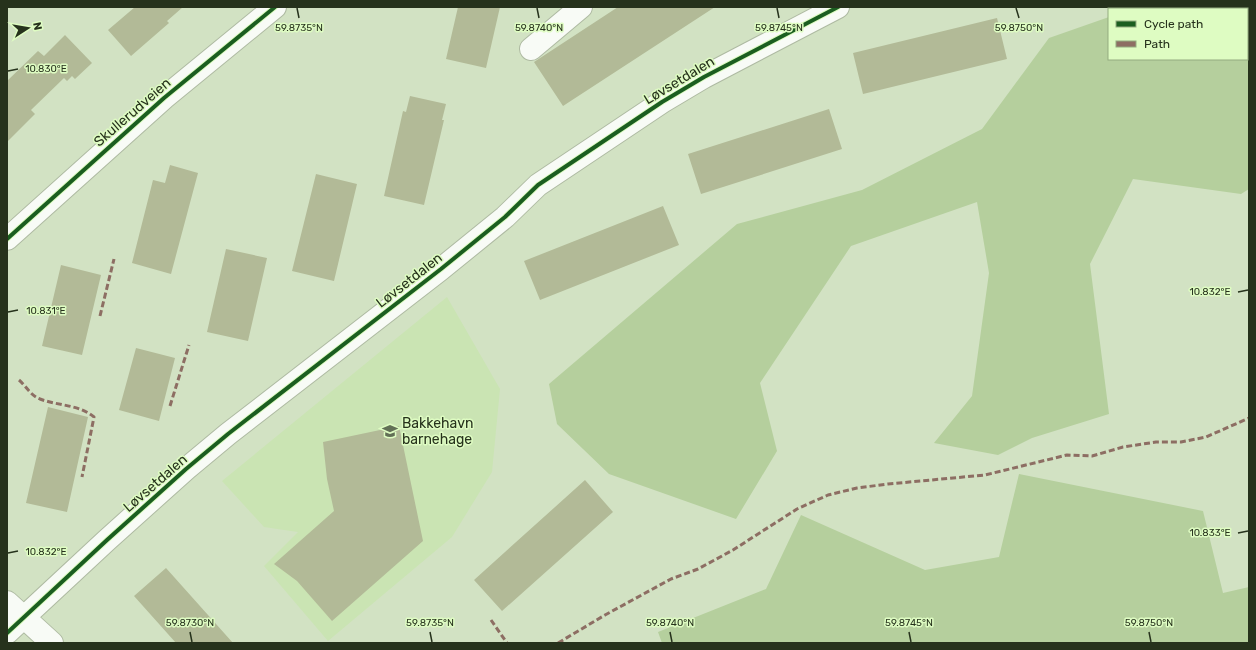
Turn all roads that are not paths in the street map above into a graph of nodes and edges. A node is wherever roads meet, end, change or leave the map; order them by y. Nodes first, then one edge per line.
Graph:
1 (274, 7) edge
2 (581, 7) edge
3 (838, 7) edge
4 (531, 49) dead end
5 (7, 239) edge
6 (7, 602) edge
7 (25, 617) junction
8 (7, 633) edge
9 (52, 643) edge

1 - 5 street, Skullerudveien
2 - 4 street
3 - 7 street, Løvsetdalen
6 - 7 street
7 - 8 street, Løvsetdalen
7 - 9 street

